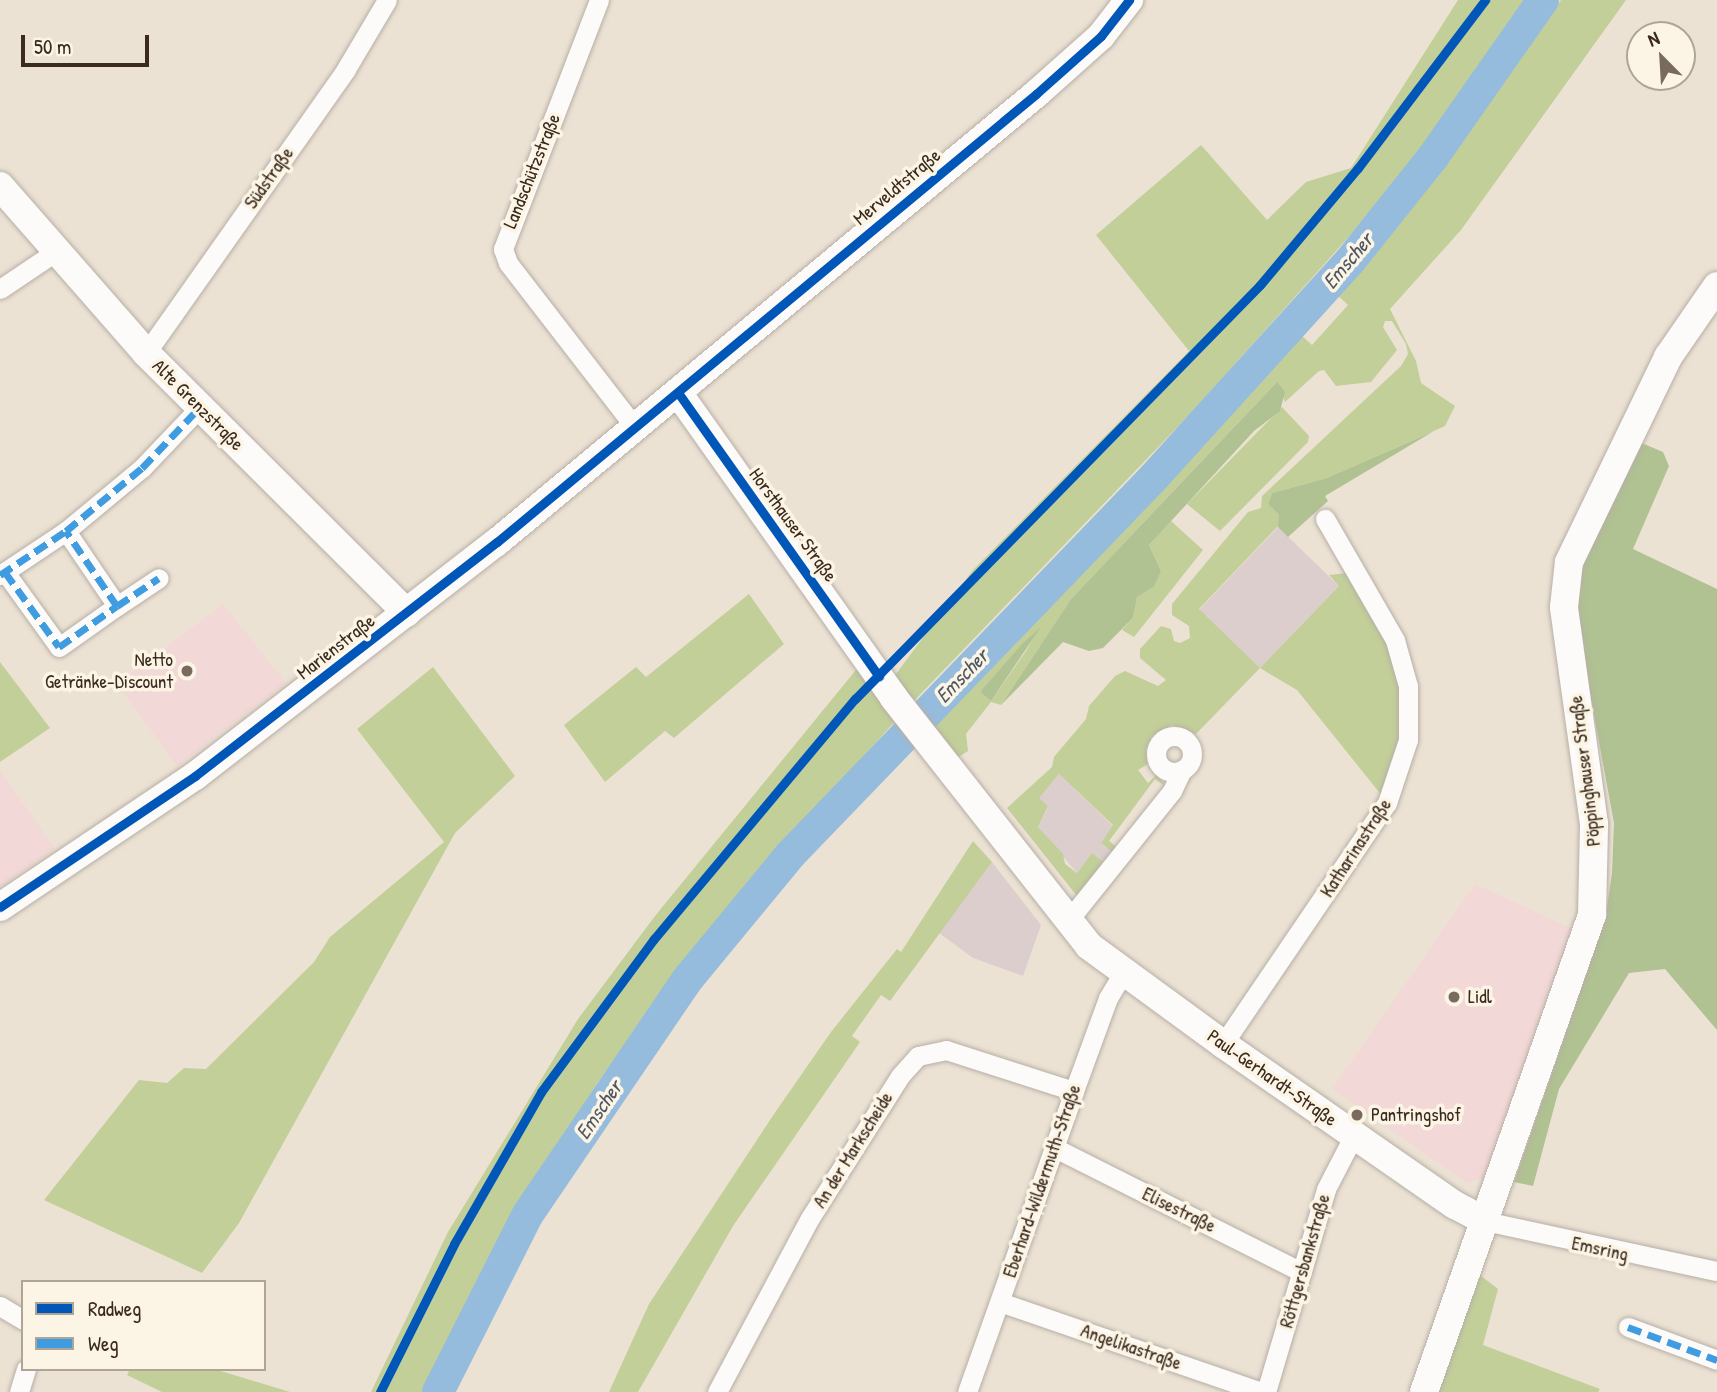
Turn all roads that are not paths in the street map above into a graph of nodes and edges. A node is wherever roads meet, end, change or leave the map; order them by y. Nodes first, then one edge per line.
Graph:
1 (387, 0) edge
2 (599, 0) edge
3 (1129, 0) edge
4 (0, 186) edge
5 (55, 251) junction
6 (1717, 286) edge
7 (0, 289) edge
8 (146, 353) junction
9 (679, 394) junction
10 (200, 407) junction
11 (637, 430) junction
12 (1325, 519) dead end
13 (66, 531) junction
14 (3, 574) edge
15 (159, 578) dead end
16 (117, 606) junction
17 (407, 613) junction
18 (913, 723) joint
19 (1182, 770) dead end
20 (0, 907) edge
21 (1067, 922) junction
22 (1123, 973) junction
23 (1223, 1044) junction
24 (1074, 1091) junction
25 (1354, 1135) junction
26 (1057, 1149) junction
27 (1485, 1221) junction
28 (1717, 1271) edge
29 (1302, 1272) junction
30 (1000, 1302) junction
31 (0, 1306) edge
32 (21, 1319) edge
33 (1628, 1328) dead end
34 (1717, 1360) edge
35 (25, 1371) edge
36 (19, 1392) edge
37 (717, 1392) edge
38 (967, 1392) edge
39 (1264, 1392) edge
40 (1424, 1392) edge

1 - 8 street, Südstraße
2 - 11 street, Landschützstraße
3 - 9 main road, Merveldtstraße
4 - 5 main road, Alte Grenzstraße
5 - 7 street
5 - 8 main road, Alte Grenzstraße
6 - 27 main road, Pöppinghauser Straße
8 - 10 main road, Alte Grenzstraße
9 - 11 main road, Marienstraße
9 - 18 main road, Horsthauser Straße
10 - 13 street
10 - 17 main road, Alte Grenzstraße
11 - 17 main road, Marienstraße
12 - 23 street, Katharinastraße
13 - 14 street
13 - 16 street
14 - 16 street
15 - 16 street
17 - 20 main road, Marienstraße
18 - 21 main road, Paul-Gerhardt-Straße
19 - 21 street
21 - 22 main road, Paul-Gerhardt-Straße
22 - 23 main road, Paul-Gerhardt-Straße
22 - 24 street, Eberhard-Wildermuth-Straße
23 - 25 main road, Paul-Gerhardt-Straße
24 - 26 street, Eberhard-Wildermuth-Straße
24 - 37 street, An der Markscheide
25 - 27 main road, Paul-Gerhardt-Straße
25 - 29 street, Röttgersbankstraße
26 - 29 street, Elisestraße
26 - 30 street, Eberhard-Wildermuth-Straße
27 - 28 street, Emsring
27 - 40 main road, Pöppinghauser Straße
29 - 39 street, Röttgersbankstraße
30 - 38 street, Eberhard-Wildermuth-Straße
30 - 39 street, Angelikastraße
31 - 32 street
33 - 34 street
35 - 36 street

